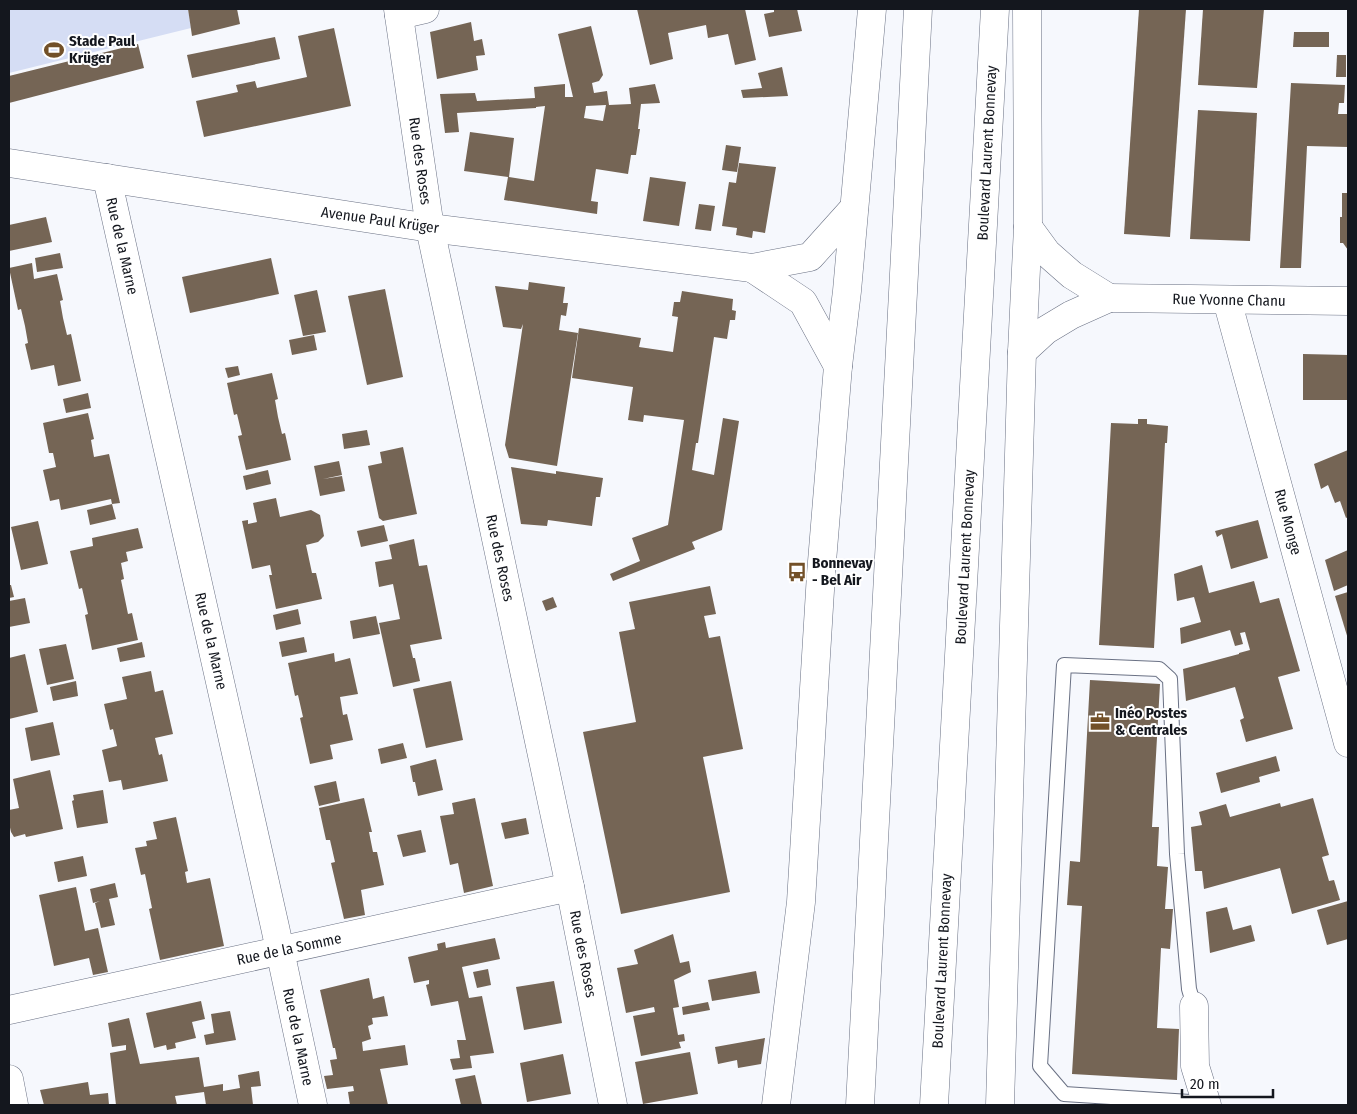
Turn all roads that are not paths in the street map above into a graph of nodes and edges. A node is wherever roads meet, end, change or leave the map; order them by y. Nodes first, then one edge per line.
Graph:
1 (425, 9) edge
2 (872, 9) edge
3 (918, 9) edge
4 (995, 9) edge
5 (1027, 9) edge
6 (398, 12) edge
7 (9, 163) edge
8 (107, 178) junction
9 (854, 208) junction
10 (1028, 227) junction
11 (430, 228) junction
12 (752, 268) junction
13 (1109, 298) junction
14 (1227, 300) junction
15 (1348, 301) edge
16 (1022, 352) junction
17 (838, 366) junction
18 (1348, 743) edge
19 (570, 887) junction
20 (280, 950) junction
21 (1194, 1006) joint
22 (9, 1010) edge
23 (9, 1079) edge
24 (1073, 1100) edge
25 (1157, 1102) edge
26 (1207, 1104) edge
27 (14, 1105) edge
28 (313, 1105) edge
29 (613, 1105) edge
30 (776, 1105) edge
31 (860, 1105) edge
32 (934, 1105) edge
33 (1000, 1105) edge

1 - 6 main road
2 - 9 main road
3 - 31 main road
4 - 32 main road, Boulevard Laurent Bonnevay
5 - 10 main road
6 - 11 main road, Rue des Roses
7 - 8 main road, Avenue Paul Krüger
8 - 11 main road, Avenue Paul Krüger
8 - 20 main road, Rue de la Marne
9 - 12 main road
9 - 17 main road
10 - 13 main road
10 - 16 main road
11 - 12 main road, Avenue Paul Krüger
11 - 19 main road, Rue des Roses
12 - 17 main road
13 - 14 main road, Rue Yvonne Chanu
13 - 16 main road
14 - 15 main road, Rue Yvonne Chanu
14 - 18 main road, Rue Monge
16 - 33 main road
17 - 30 main road
19 - 20 main road, Rue de la Somme
19 - 29 main road, Rue des Roses
20 - 22 main road, Rue de la Somme
20 - 28 main road, Rue de la Marne
21 - 24 lane
21 - 26 main road
23 - 27 main road
24 - 25 lane
25 - 26 lane

